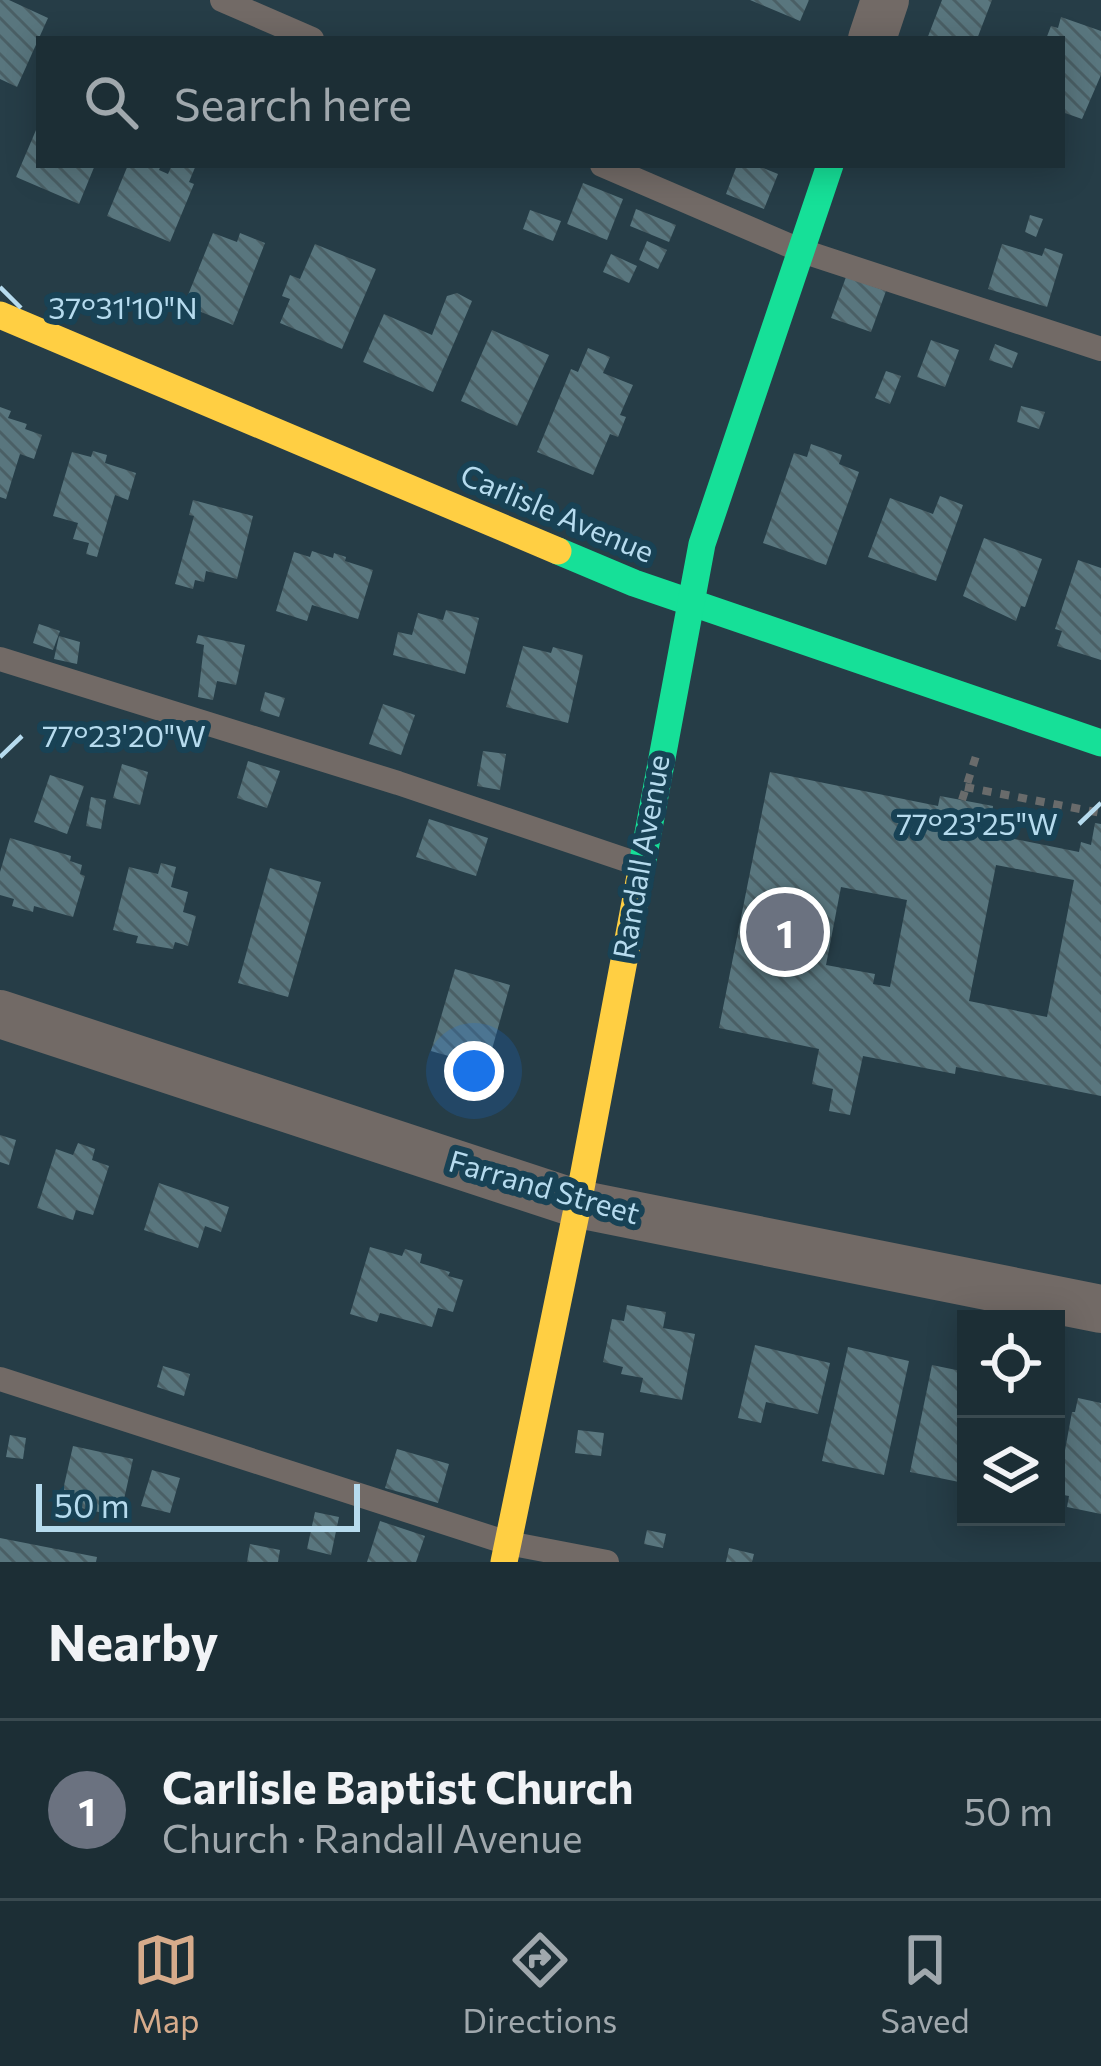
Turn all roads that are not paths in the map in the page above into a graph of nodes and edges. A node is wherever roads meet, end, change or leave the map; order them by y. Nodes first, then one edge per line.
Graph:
1 (222, 0) edge
2 (885, 0) edge
3 (305, 36) edge
4 (873, 36) edge
5 (609, 168) edge
6 (829, 168) edge
7 (802, 251) junction
8 (0, 315) edge
9 (1101, 350) edge
10 (689, 603) junction
11 (0, 659) edge
12 (1101, 743) edge
13 (640, 865) junction
14 (0, 1014) edge
15 (578, 1204) junction
16 (1101, 1309) edge
17 (0, 1379) edge
18 (506, 1553) edge
19 (607, 1562) edge

1 - 3 lane
2 - 4 street
5 - 7 lane
6 - 7 street, Randall Avenue
7 - 9 lane
7 - 10 street, Randall Avenue
8 - 10 street, Carlisle Avenue
10 - 12 street, Carlisle Avenue
10 - 13 street, Randall Avenue
11 - 13 lane
13 - 15 street, Randall Avenue
14 - 15 street, Farrand Street
15 - 16 street, Farrand Street
15 - 18 street, Randall Avenue
17 - 18 lane
18 - 19 lane

